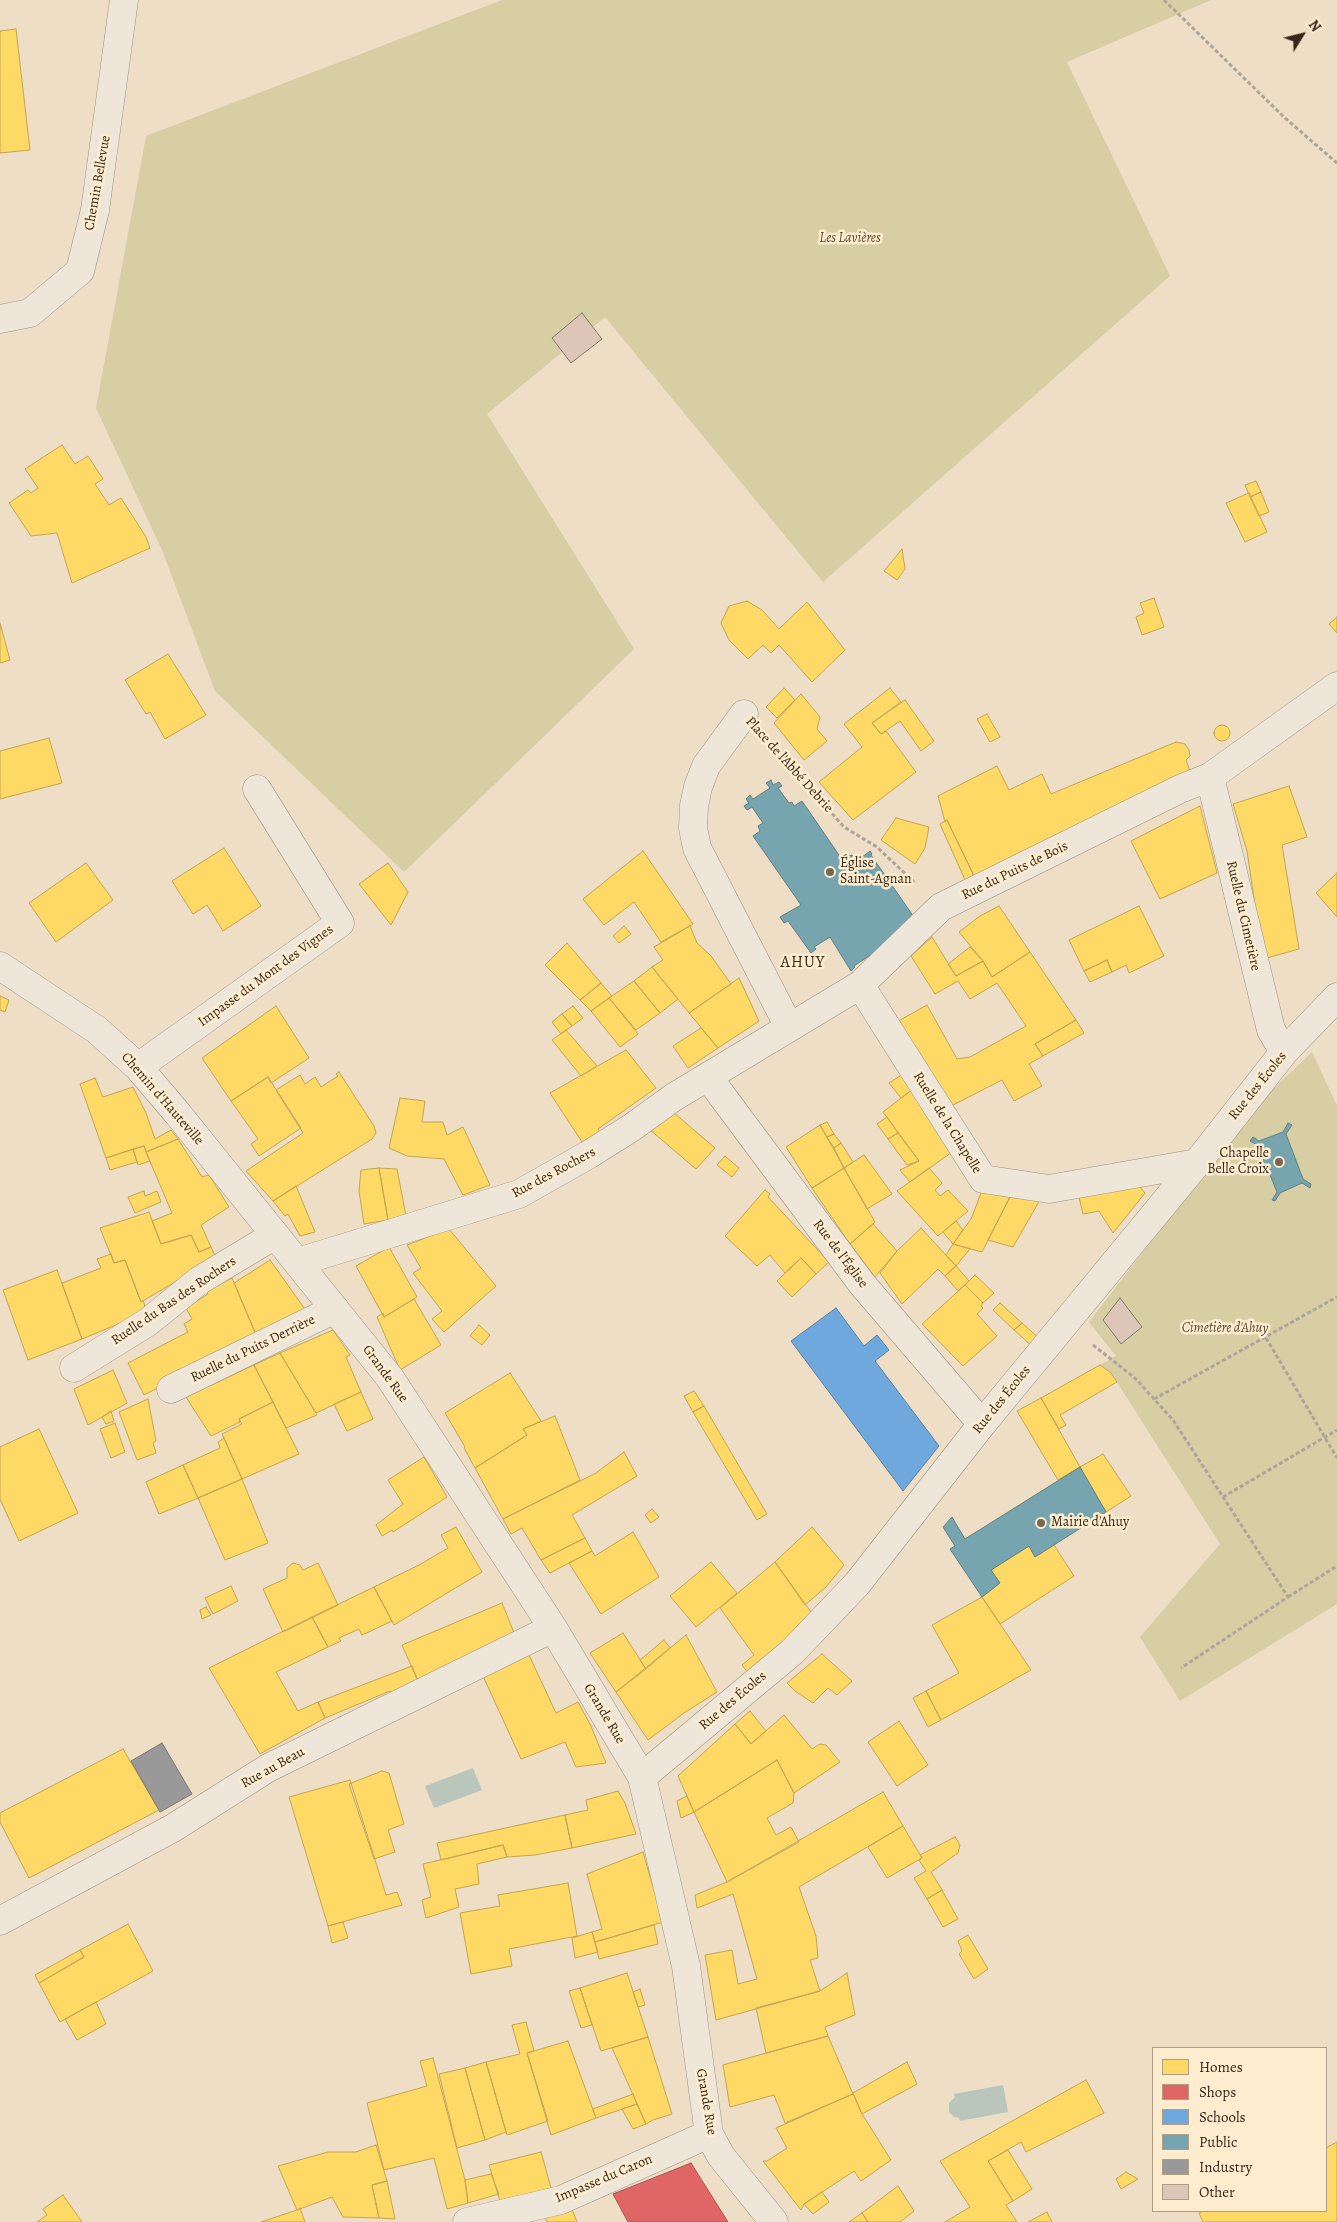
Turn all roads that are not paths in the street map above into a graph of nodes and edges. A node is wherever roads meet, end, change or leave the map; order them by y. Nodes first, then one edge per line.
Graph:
1 (124, 0) edge
2 (0, 319) edge
3 (1337, 686) edge
4 (744, 714) road end
5 (1210, 777) junction
6 (257, 790) dead end
7 (0, 966) edge
8 (860, 985) junction
9 (1337, 997) edge
10 (788, 1028) junction
11 (1284, 1052) junction
12 (138, 1067) junction
13 (708, 1077) junction
14 (1198, 1163) junction
15 (275, 1235) junction
16 (298, 1262) junction
17 (335, 1309) junction
18 (74, 1368) dead end
19 (171, 1389) dead end
20 (982, 1424) junction
21 (553, 1628) junction
22 (642, 1776) junction
23 (0, 1921) edge
24 (709, 2134) junction
25 (466, 2222) edge
26 (774, 2222) edge

1 - 2 street, Chemin Bellevue
3 - 5 street, Rue du Puits de Bois
4 - 10 street, Place de l'Abbé Debrie
5 - 8 street, Rue du Puits de Bois
5 - 11 street, Ruelle du Cimetière
6 - 12 street, Impasse du Mont des Vignes
7 - 12 street, Chemin d'Hauteville
8 - 10 street, Rue du Puits de Bois
8 - 14 street, Ruelle de la Chapelle
9 - 11 street, Rue des Écoles
10 - 13 street, Rue du Puits de Bois
11 - 14 street, Rue des Écoles
12 - 15 street, Chemin d'Hauteville
13 - 16 street, Rue des Rochers
13 - 20 street, Rue de l'Église
14 - 20 street, Rue des Écoles
15 - 16 street, Chemin d'Hauteville
15 - 18 street, Ruelle du Bas des Rochers
16 - 17 street, Grande Rue
17 - 19 street, Ruelle du Puits Derrière
17 - 21 street, Grande Rue
20 - 22 street, Rue des Écoles
21 - 22 street, Grande Rue
21 - 23 street, Rue au Beau
22 - 24 street, Grande Rue
24 - 25 street, Impasse du Caron
24 - 26 street, Grande Rue

